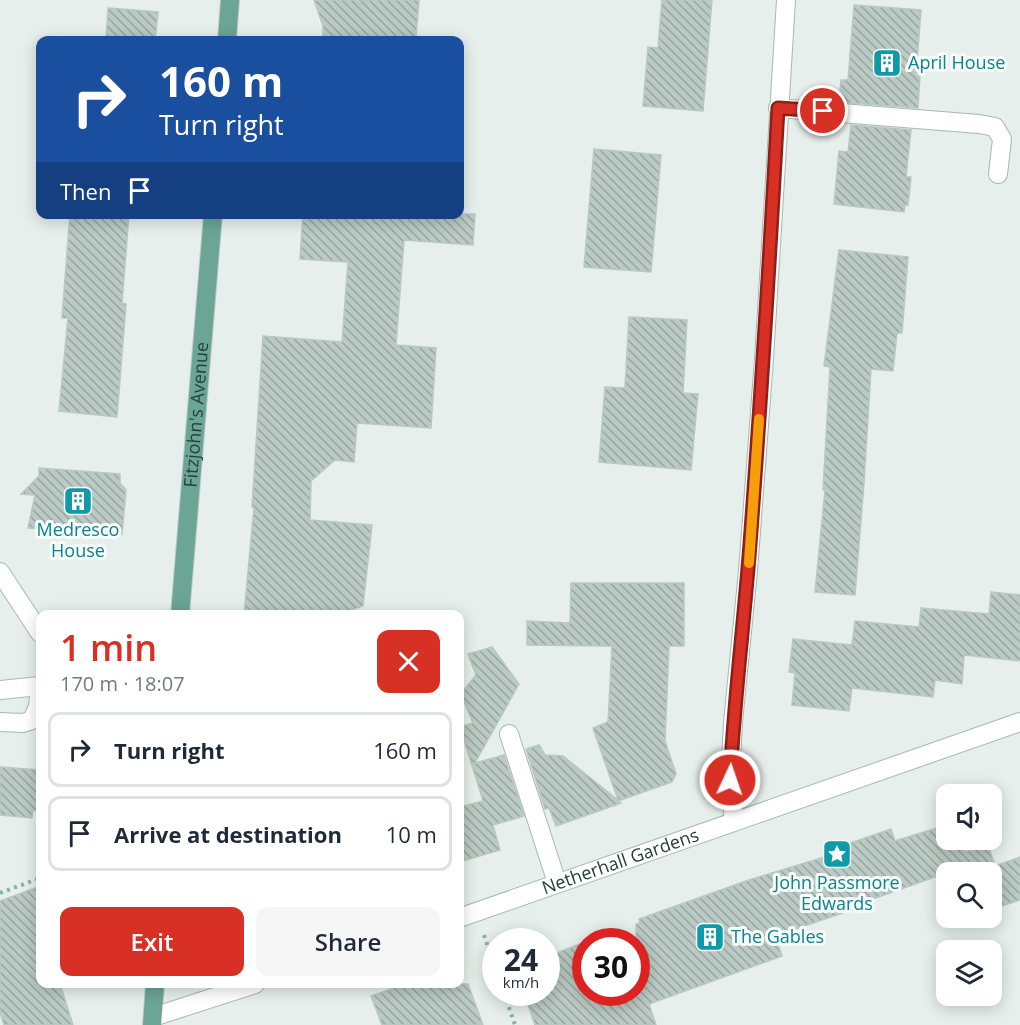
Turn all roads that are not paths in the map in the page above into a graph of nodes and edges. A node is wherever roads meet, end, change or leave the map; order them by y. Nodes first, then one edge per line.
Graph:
1 (230, 0) edge
2 (786, 0) edge
3 (227, 36) edge
4 (778, 108) junction
5 (998, 174) dead end
6 (213, 219) edge
7 (0, 572) edge
8 (180, 610) edge
9 (36, 627) edge
10 (36, 686) edge
11 (0, 690) edge
12 (36, 711) edge
13 (0, 722) edge
14 (1020, 722) edge
15 (509, 734) dead end
16 (734, 821) junction
17 (557, 883) junction
18 (464, 916) edge
19 (155, 988) edge
20 (244, 988) edge
21 (152, 1021) edge

1 - 3 main road
2 - 4 street
4 - 5 street
4 - 16 street
6 - 8 main road, Fitzjohn's Avenue
7 - 9 street
10 - 11 street
12 - 13 street
14 - 16 street, Netherhall Gardens
15 - 17 street
16 - 17 street, Netherhall Gardens
17 - 18 street, Netherhall Gardens
19 - 21 main road
20 - 21 street

